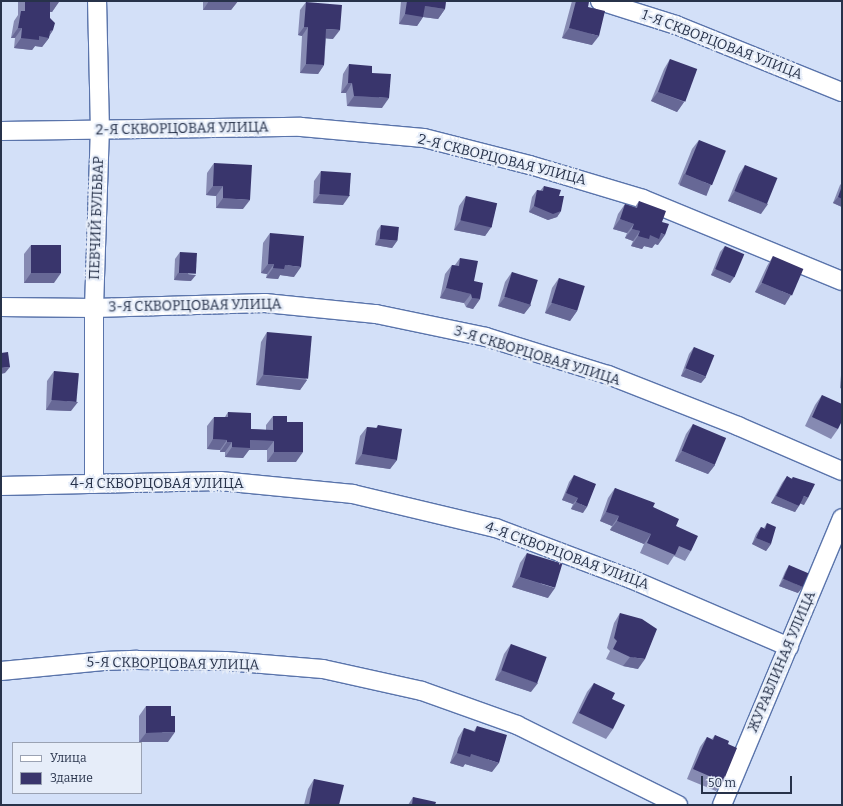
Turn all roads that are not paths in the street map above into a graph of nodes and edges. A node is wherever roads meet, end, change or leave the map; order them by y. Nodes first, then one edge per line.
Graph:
1 (97, 1) edge
2 (600, 1) edge
3 (842, 92) edge
4 (100, 131) junction
5 (1, 132) edge
6 (842, 281) edge
7 (1, 307) edge
8 (94, 308) junction
9 (842, 471) edge
10 (94, 484) junction
11 (1, 486) edge
12 (842, 518) edge
13 (789, 647) junction
14 (1, 671) edge
15 (678, 805) edge
16 (722, 805) edge

1 - 4 street, ПЕВЧИЙ БУЛЬВАР
2 - 3 street, 1-Я СКВОРЦОВАЯ УЛИЦА
4 - 5 street, 2-Я СКВОРЦОВАЯ УЛИЦА
4 - 6 street, 2-Я СКВОРЦОВАЯ УЛИЦА
4 - 8 street, ПЕВЧИЙ БУЛЬВАР
7 - 8 street, 3-Я СКВОРЦОВАЯ УЛИЦА
8 - 9 street, 3-Я СКВОРЦОВАЯ УЛИЦА
8 - 10 street, ПЕВЧИЙ БУЛЬВАР
10 - 11 street, 4-Я СКВОРЦОВАЯ УЛИЦА
10 - 13 street, 4-Я СКВОРЦОВАЯ УЛИЦА
12 - 13 street, ЖУРАВЛИНАЯ УЛИЦА
13 - 16 street, ЖУРАВЛИНАЯ УЛИЦА
14 - 15 street, 5-Я СКВОРЦОВАЯ УЛИЦА

